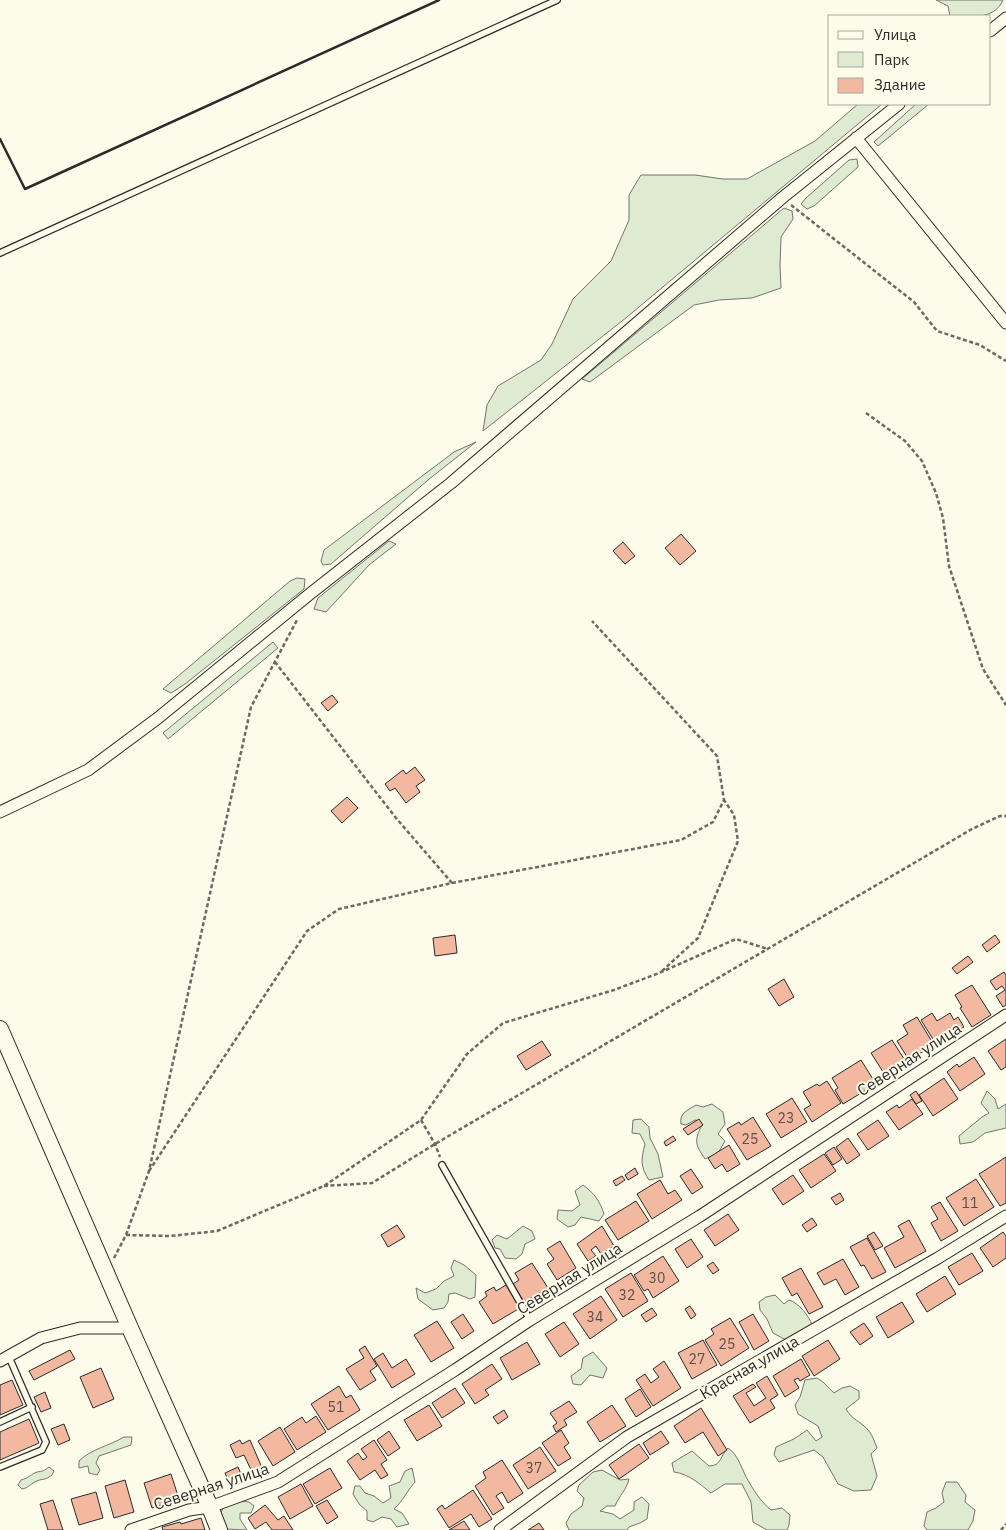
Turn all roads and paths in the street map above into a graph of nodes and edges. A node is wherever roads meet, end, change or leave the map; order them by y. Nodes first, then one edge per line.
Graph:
1 (554, 1) edge
2 (1006, 18) edge
3 (991, 30) edge
4 (898, 105) edge
5 (856, 138) junction
6 (782, 198) junction
7 (0, 253) edge
8 (1006, 323) edge
9 (1006, 361) edge
10 (866, 414) dead end
11 (297, 619) dead end
12 (592, 621) dead end
13 (275, 662) junction
14 (1006, 705) edge
15 (724, 800) junction
16 (0, 812) edge
17 (1006, 816) edge
18 (452, 883) junction
19 (768, 949) junction
20 (659, 973) junction
21 (1006, 1015) edge
22 (0, 1028) edge
23 (421, 1120) junction
24 (435, 1144) junction
25 (442, 1165) joint
26 (149, 1171) junction
27 (324, 1186) junction
28 (1006, 1216) edge
29 (126, 1235) junction
30 (106, 1272) junction
31 (530, 1320) junction
32 (130, 1328) junction
33 (5, 1359) edge
34 (32, 1407) junction
35 (0, 1422) edge
36 (0, 1467) edge
37 (210, 1507) junction
38 (1006, 1524) edge
39 (131, 1530) edge
40 (219, 1530) edge
41 (500, 1530) edge
42 (1001, 1530) edge

1 - 7 lane
2 - 3 street
4 - 5 street
5 - 6 street
5 - 8 street
6 - 9 path
6 - 16 street
10 - 14 path
11 - 13 path
12 - 15 path
13 - 18 path
13 - 26 path
15 - 18 path
15 - 20 path
17 - 19 path
18 - 26 path
19 - 20 path
19 - 24 path
20 - 23 path
21 - 31 street, Северная улица
22 - 30 street
23 - 24 path
23 - 27 path
24 - 25 path
24 - 27 path
25 - 31 lane
26 - 29 path
27 - 29 path
28 - 41 street, Красная улица
29 - 30 path
30 - 32 street
31 - 37 street, Северная улица
32 - 33 street
32 - 37 street
33 - 34 lane
34 - 35 lane
34 - 36 lane
37 - 39 street, Северная улица
37 - 40 street
38 - 42 path

